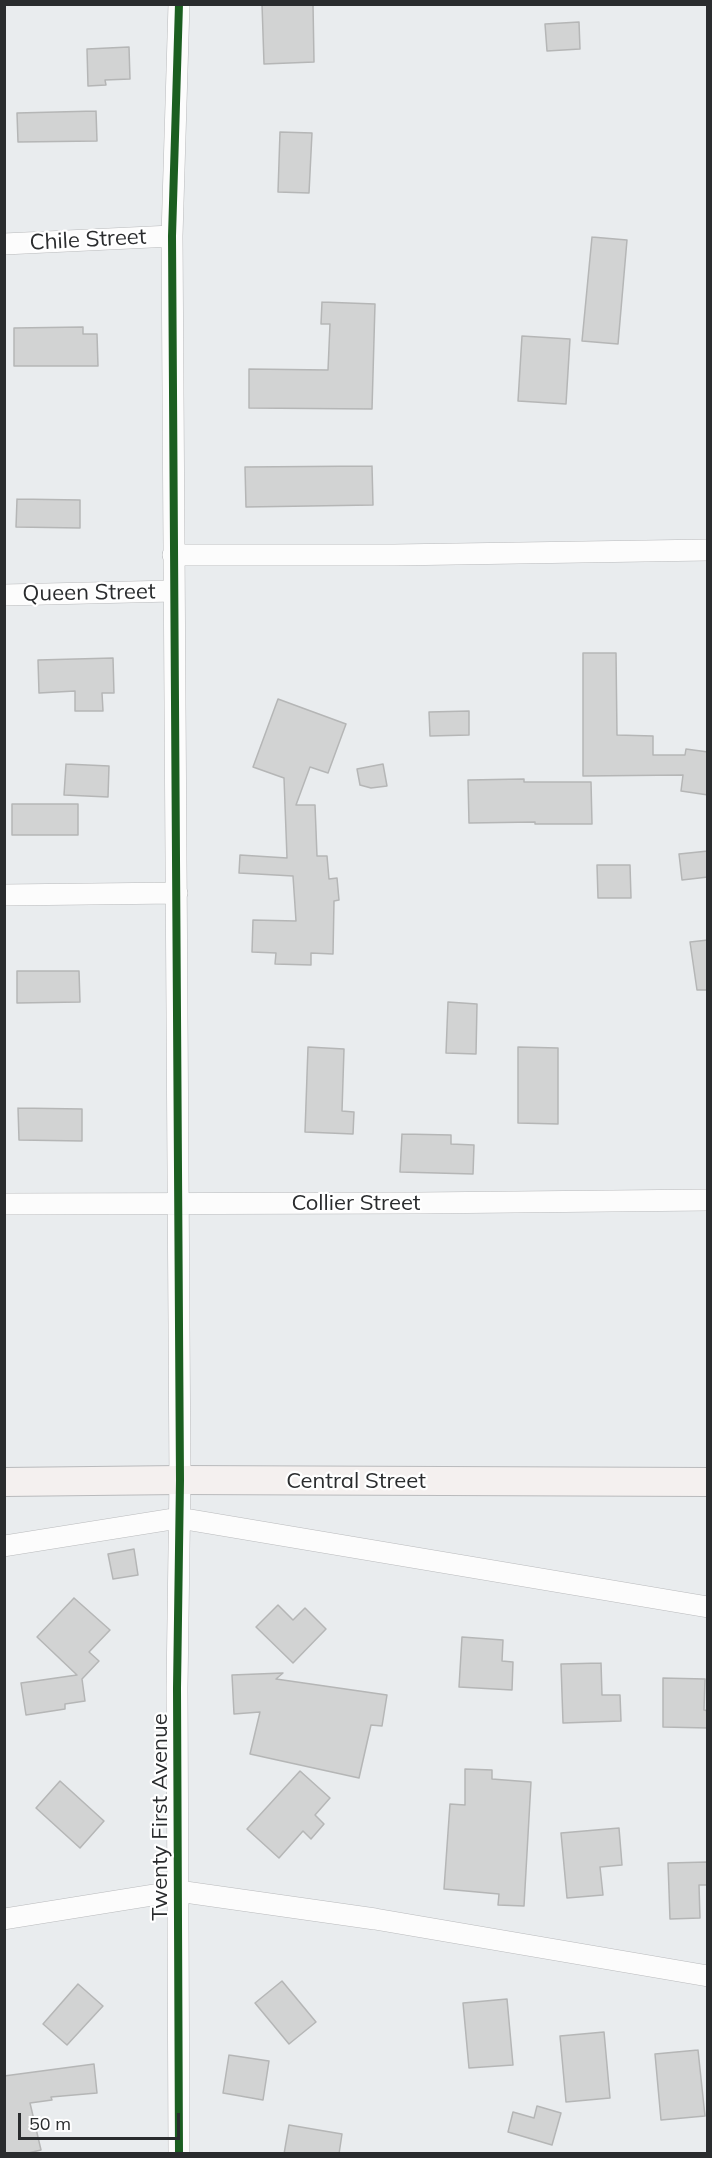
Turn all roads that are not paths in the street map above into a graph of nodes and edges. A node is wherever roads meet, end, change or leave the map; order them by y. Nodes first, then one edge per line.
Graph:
1 (179, 4) edge
2 (172, 236) junction
3 (4, 244) edge
4 (708, 550) edge
5 (173, 555) junction
6 (173, 591) junction
7 (4, 595) edge
8 (177, 893) junction
9 (4, 896) edge
10 (708, 1200) edge
11 (177, 1203) junction
12 (4, 1204) edge
13 (180, 1480) junction
14 (4, 1482) edge
15 (708, 1482) edge
16 (179, 1518) junction
17 (4, 1546) edge
18 (708, 1607) edge
19 (178, 1891) junction
20 (4, 1919) edge
21 (708, 1976) edge
22 (179, 2154) edge

1 - 2 street, Twenty First Avenue
2 - 3 street, Chile Street
2 - 5 street, Twenty First Avenue
4 - 5 street
5 - 6 street, Twenty First Avenue
6 - 7 street, Queen Street
6 - 8 street, Twenty First Avenue
8 - 9 street
8 - 11 street, Twenty First Avenue
10 - 11 street, Collier Street
11 - 12 street, Collier Street
11 - 13 street, Twenty First Avenue
13 - 14 main road, Central Street
13 - 15 main road, Central Street
13 - 16 street, Twenty First Avenue
16 - 17 street
16 - 18 street
16 - 19 street, Twenty First Avenue
19 - 20 street
19 - 21 street
19 - 22 street, Twenty First Avenue

